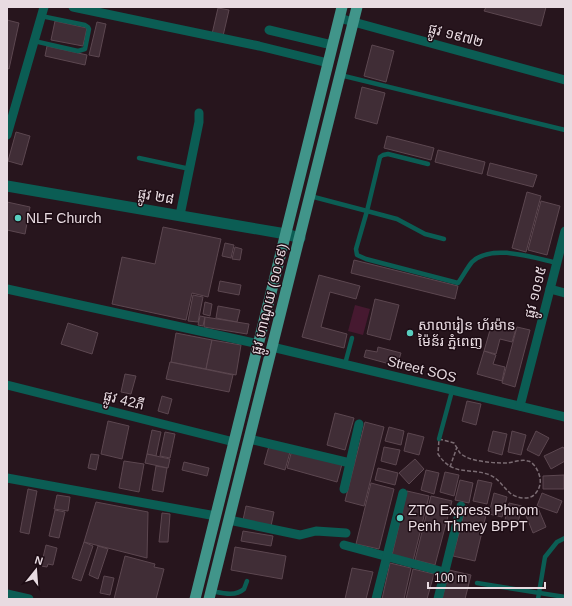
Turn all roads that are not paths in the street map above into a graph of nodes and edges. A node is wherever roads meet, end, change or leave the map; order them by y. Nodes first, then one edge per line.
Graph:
1 (44, 7) edge
2 (74, 7) edge
3 (340, 10) edge
4 (355, 13) edge
5 (41, 16) junction
6 (269, 30) dead end
7 (34, 41) junction
8 (332, 45) junction
9 (328, 63) junction
10 (340, 75) junction
11 (565, 80) edge
12 (11, 107) edge
13 (199, 113) dead end
14 (565, 130) edge
15 (7, 135) edge
16 (139, 158) dead end
17 (428, 164) dead end
18 (190, 169) junction
19 (7, 186) edge
20 (310, 196) junction
21 (367, 211) junction
22 (180, 215) junction
23 (565, 231) edge
24 (286, 234) junction
25 (300, 238) junction
26 (444, 238) dead end
27 (557, 263) junction
28 (7, 289) edge
29 (550, 289) junction
30 (565, 293) edge
31 (352, 338) dead end
32 (258, 344) junction
33 (272, 347) junction
34 (345, 364) junction
35 (7, 385) edge
36 (452, 391) junction
37 (520, 406) junction
38 (565, 417) edge
39 (359, 424) dead end
40 (250, 439) junction
41 (439, 439) road end
42 (234, 442) junction
43 (350, 463) junction
44 (7, 478) edge
45 (344, 489) dead end
46 (403, 492) dead end
47 (460, 506) dead end
48 (216, 516) junction
49 (229, 520) junction
50 (346, 533) dead end
51 (565, 538) edge
52 (344, 545) dead end
53 (386, 557) junction
54 (444, 572) junction
55 (247, 581) dead end
56 (478, 583) dead end
57 (539, 592) junction
58 (7, 594) edge
59 (210, 595) edge
60 (565, 597) edge
61 (29, 599) edge
62 (195, 599) edge
63 (376, 599) edge
64 (438, 599) edge
65 (538, 599) edge

1 - 5 street
2 - 9 street
3 - 4 street, ផ្លូវ ១៩៧២
3 - 8 main road, ផ្លូវ ហាណូយ (១០១៩)
4 - 10 main road, ផ្លូវ ហាណូយ (១០១៩)
4 - 11 street, ផ្លូវ ១៩៧២
5 - 7 street
5 - 7 lane
6 - 8 street
7 - 12 street
8 - 9 main road, ផ្លូវ ហាណូយ (១០១៩)
9 - 24 main road, ផ្លូវ ហាណូយ (១០១៩)
10 - 14 lane
10 - 20 main road, ផ្លូវ ហាណូយ (១០១៩)
12 - 15 street
13 - 18 street
16 - 18 lane
17 - 21 lane
18 - 22 street
19 - 22 street, ផ្លូវ ២៨
20 - 21 lane
20 - 25 main road, ផ្លូវ ហាណូយ (១០១៩)
21 - 26 lane
21 - 27 lane
22 - 24 street, ផ្លូវ ២៨
23 - 27 street, ផ្លូវ ១០១៥
24 - 25 street, ផ្លូវ ២៨
24 - 32 main road, ផ្លូវ ហាណូយ (១០១៩)
25 - 33 main road, ផ្លូវ ហាណូយ (១០១៩)
27 - 29 street, ផ្លូវ ១០១៥
28 - 32 street
29 - 30 street
29 - 37 street, ផ្លូវ ១០១៥
31 - 34 lane
32 - 42 main road, ផ្លូវ ហាណូយ (១០១៩)
33 - 34 street, Street SOS
33 - 40 main road, ផ្លូវ ហាណូយ (១០១៩)
34 - 36 street, Street SOS
35 - 42 street, ផ្លូវ 42ភី
36 - 37 street, Street SOS
36 - 41 lane
37 - 38 street, Street SOS
39 - 43 street
40 - 43 street
40 - 49 main road, ផ្លូវ ហាណូយ (១០១៩)
42 - 48 main road, ផ្លូវ ហាណូយ (១០១៩)
43 - 45 street
44 - 48 street
46 - 53 street
47 - 54 street
48 - 62 main road, ផ្លូវ ហាណូយ (១០១៩)
49 - 50 street
49 - 59 main road, ផ្លូវ ហាណូយ (១០១៩)
51 - 57 lane
52 - 53 street
53 - 54 street
53 - 63 street
54 - 64 street
55 - 59 lane
56 - 57 lane
57 - 60 lane
57 - 65 lane
58 - 61 street

